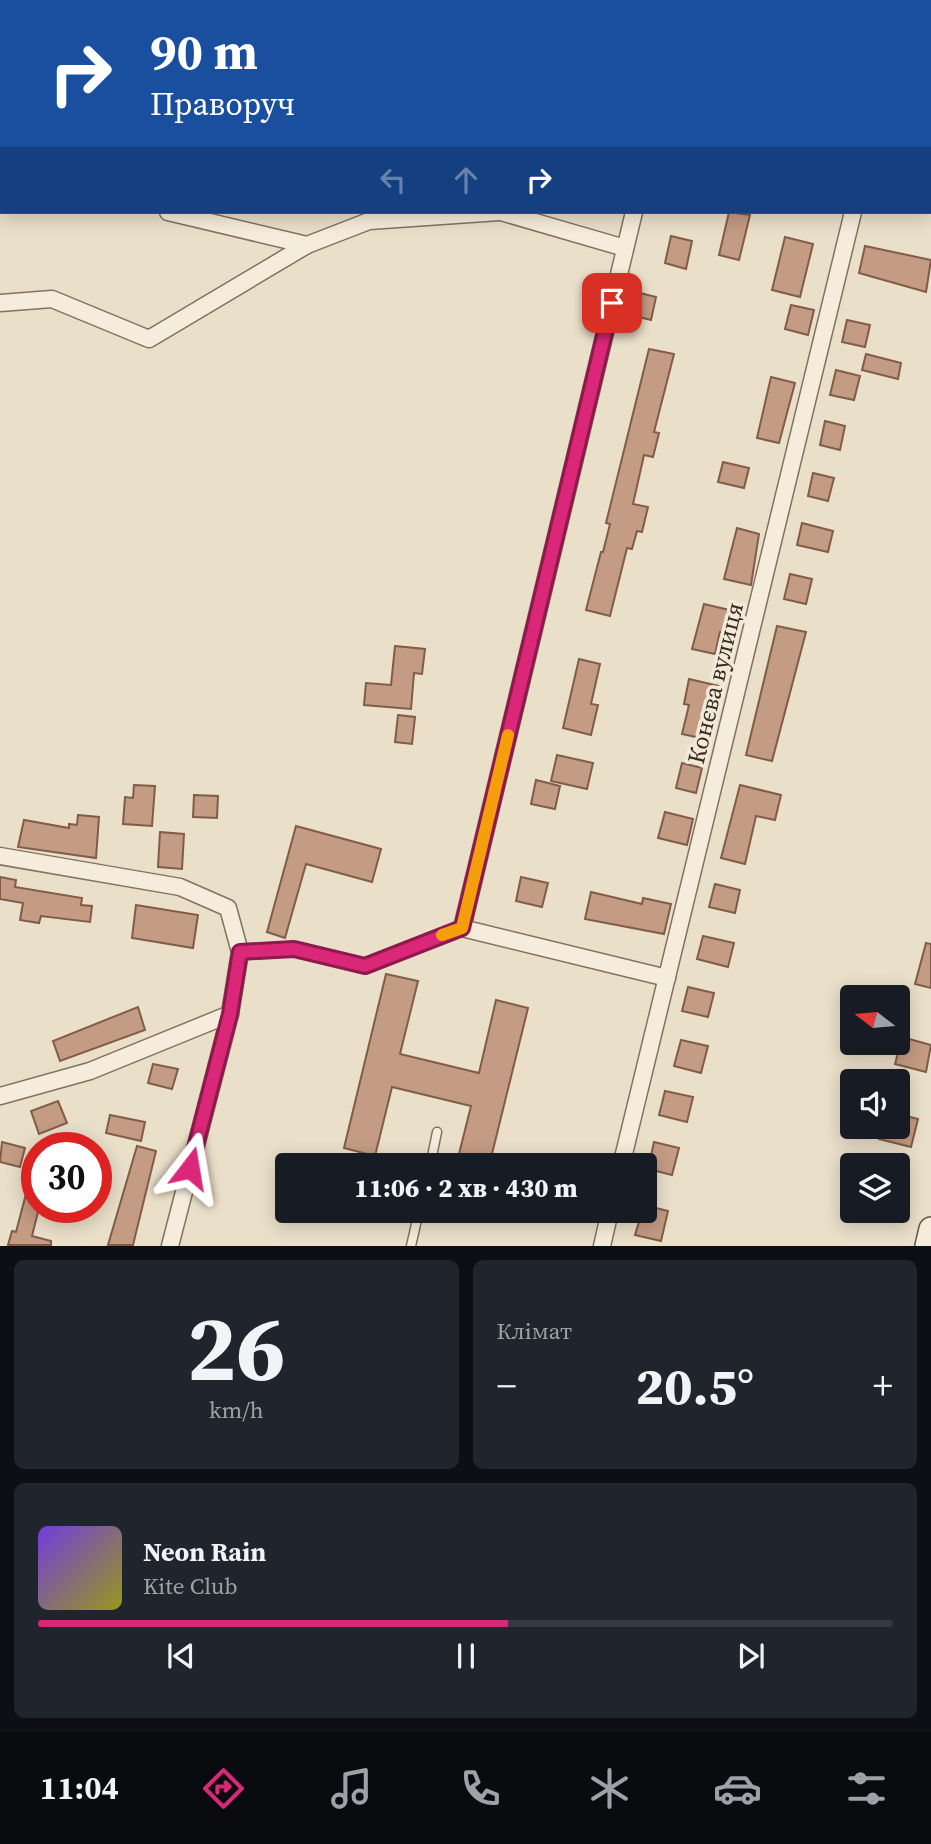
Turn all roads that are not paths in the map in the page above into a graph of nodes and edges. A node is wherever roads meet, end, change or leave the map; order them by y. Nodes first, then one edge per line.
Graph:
1 (176, 214) edge
2 (471, 214) edge
3 (507, 214) edge
4 (634, 214) edge
5 (853, 214) edge
6 (307, 245) junction
7 (625, 248) junction
8 (0, 303) edge
9 (0, 856) edge
10 (462, 928) junction
11 (240, 952) junction
12 (667, 978) junction
13 (230, 1014) junction
14 (0, 1096) edge
15 (437, 1132) dead end
16 (433, 1153) edge
17 (624, 1153) edge
18 (416, 1223) edge
19 (607, 1223) edge
20 (931, 1229) edge
21 (170, 1245) edge
22 (411, 1245) edge
23 (602, 1245) edge
24 (927, 1245) edge

1 - 6 street
2 - 6 street
3 - 7 street
4 - 7 street
5 - 12 street, Конєва вулиця
6 - 8 street
7 - 10 street
9 - 11 street
10 - 11 lane
10 - 12 street
11 - 13 street
12 - 17 street, Конєва вулиця
13 - 14 street
13 - 21 street
15 - 16 lane
18 - 22 lane
19 - 23 street
20 - 24 main road

